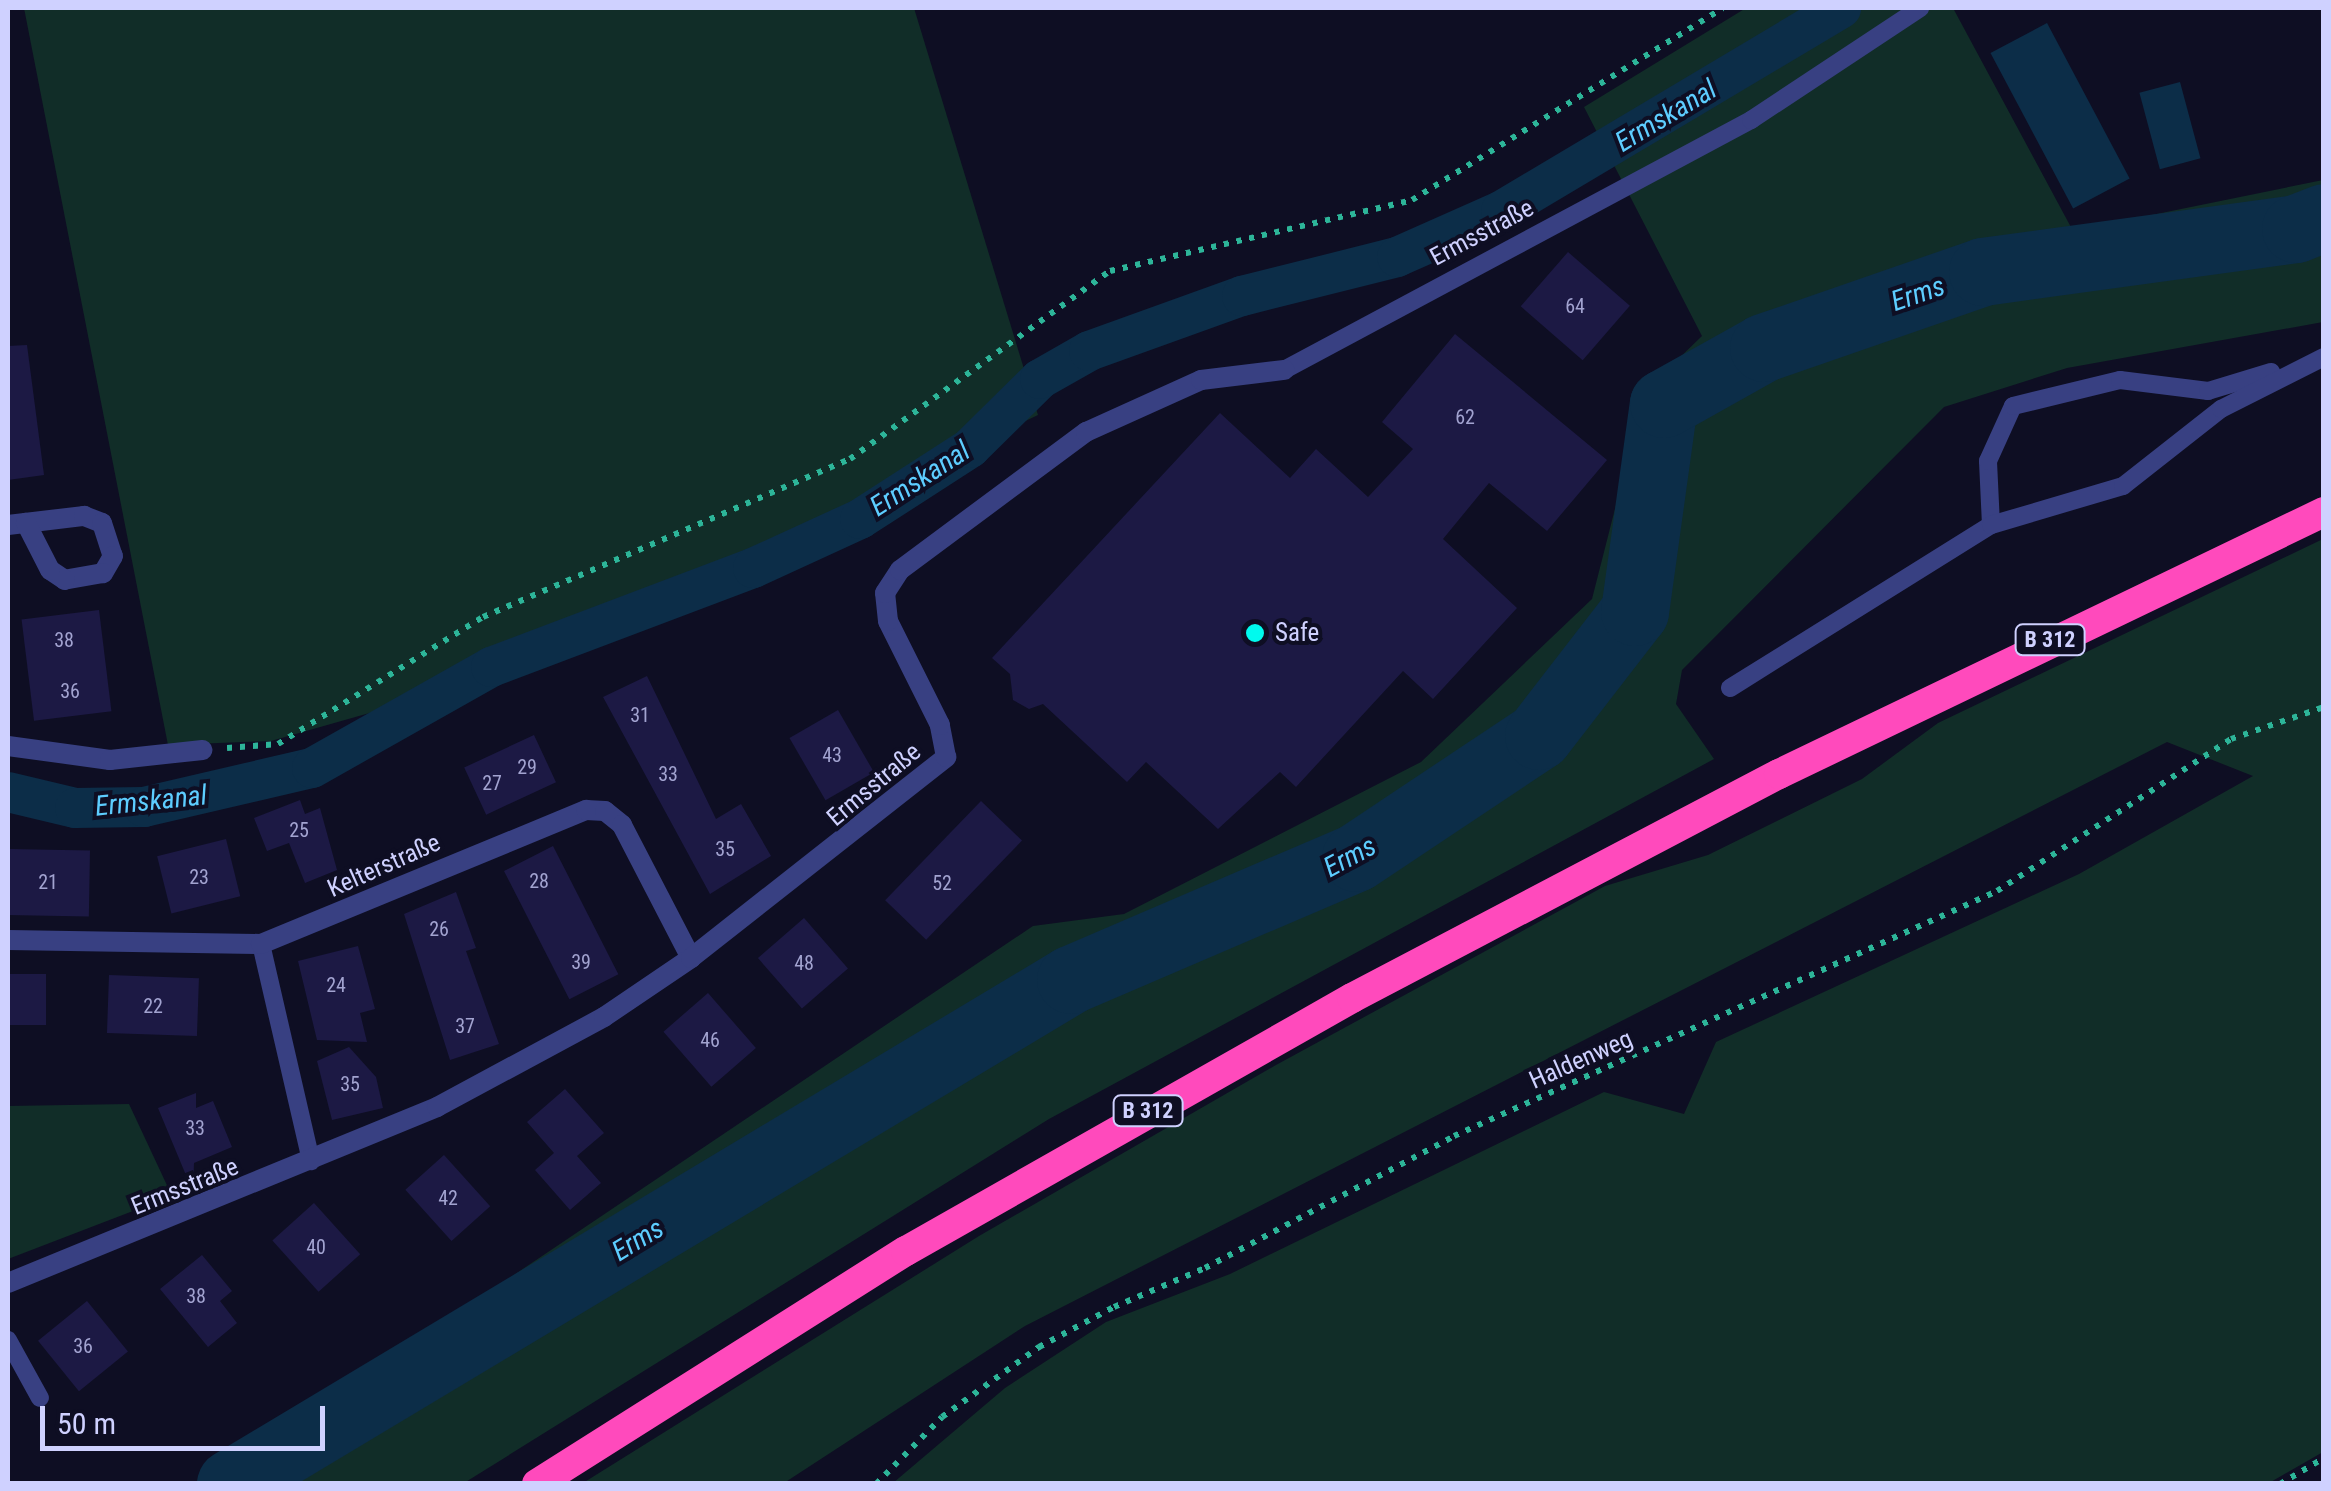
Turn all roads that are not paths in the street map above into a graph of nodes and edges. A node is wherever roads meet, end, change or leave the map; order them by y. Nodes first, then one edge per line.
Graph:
1 (1920, 8) edge
2 (2317, 359) edge
3 (1284, 370) joint
4 (2324, 512) edge
5 (1992, 525) junction
6 (1730, 688) dead end
7 (8, 746) edge
8 (202, 750) road end
9 (8, 940) edge
10 (261, 944) junction
11 (691, 958) junction
12 (312, 1162) junction
13 (8, 1283) edge
14 (8, 1340) edge
15 (40, 1398) dead end
16 (536, 1484) edge

1 - 3 lane, Ermsstraße
2 - 5 lane
2 - 5 lane
3 - 11 street, Ermsstraße
4 - 16 highway, B 312
5 - 6 lane
7 - 8 street
9 - 10 street, Kelterstraße
10 - 11 street, Kelterstraße
10 - 12 lane
11 - 12 street, Ermsstraße
12 - 13 street, Ermsstraße
14 - 15 lane

